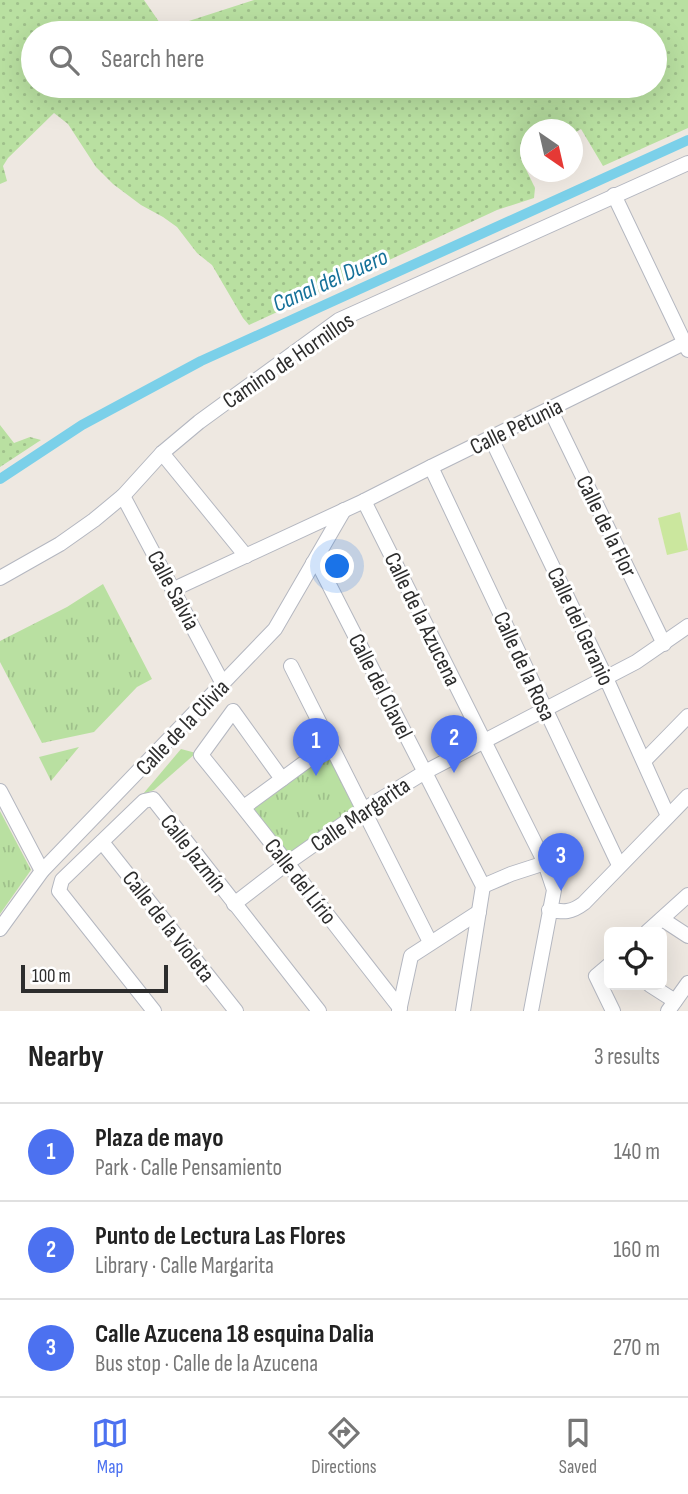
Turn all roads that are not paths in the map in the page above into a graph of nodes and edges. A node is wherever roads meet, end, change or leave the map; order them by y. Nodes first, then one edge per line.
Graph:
1 (688, 163) edge
2 (614, 195) junction
3 (687, 345) edge
4 (550, 409) junction
5 (491, 438) junction
6 (162, 453) junction
7 (430, 467) junction
8 (123, 496) junction
9 (364, 501) junction
10 (344, 510) junction
11 (246, 556) junction
12 (313, 563) junction
13 (0, 578) edge
14 (174, 589) junction
15 (688, 626) edge
16 (664, 644) junction
17 (291, 666) dead end
18 (606, 678) junction
19 (223, 684) junction
20 (545, 710) junction
21 (688, 716) edge
22 (484, 741) junction
23 (330, 744) junction
24 (643, 761) junction
25 (425, 772) junction
26 (282, 779) junction
27 (0, 791) edge
28 (688, 796) edge
29 (244, 807) junction
30 (363, 810) junction
31 (668, 817) junction
32 (102, 842) junction
33 (545, 863) junction
34 (286, 864) junction
35 (619, 866) junction
36 (42, 871) junction
37 (483, 886) junction
38 (688, 895) edge
39 (234, 904) junction
40 (549, 909) junction
41 (479, 912) junction
42 (662, 919) junction
43 (653, 927) edge
44 (0, 929) edge
45 (688, 936) edge
46 (430, 942) junction
47 (604, 969) edge
48 (688, 983) edge
49 (655, 990) edge
50 (671, 1006) edge
51 (400, 1009) edge
52 (154, 1011) edge
53 (236, 1011) edge
54 (319, 1011) edge
55 (463, 1011) edge
56 (531, 1011) edge
57 (613, 1011) edge

1 - 2 street, Camino de Hornillos
2 - 3 street
2 - 6 street, Camino de Hornillos
3 - 4 street, Calle Petunia
4 - 5 street, Calle Petunia
4 - 16 street, Calle de la Flor
5 - 7 street, Calle Petunia
5 - 18 street, Calle del Geranio
6 - 8 street, Camino de Hornillos
6 - 11 street
7 - 9 street, Calle Petunia
7 - 20 street, Calle de la Rosa
8 - 13 street, Camino de Hornillos
8 - 14 street, Calle Salvia
9 - 10 street, Calle Petunia
9 - 22 street, Calle de la Azucena
10 - 11 street, Calle Petunia
10 - 12 street, Calle de la Clivia
11 - 14 street, Calle Petunia
12 - 19 street, Calle de la Clivia
12 - 25 street, Calle del Clavel
14 - 19 street, Calle Salvia
15 - 16 street, Calle Margarita
16 - 18 street, Calle Margarita
17 - 23 street
18 - 20 street, Calle Margarita
18 - 24 street, Calle del Geranio
19 - 36 street, Calle de la Clivia
20 - 22 street, Calle Margarita
20 - 35 street, Calle de la Rosa
21 - 24 street
22 - 25 street, Calle Margarita
22 - 33 street, Calle de la Azucena
23 - 26 street
23 - 30 street
24 - 31 street, Calle del Geranio
25 - 30 street, Calle Margarita
25 - 37 street, Calle del Clavel
26 - 29 street
26 - 29 street, Calle del Lírio
27 - 36 street
28 - 31 street
29 - 34 street, Calle del Lírio
30 - 34 street, Calle Margarita
30 - 46 street
31 - 35 street
32 - 39 street, Calle Jazmín
32 - 52 street, Calle Jazmín
32 - 53 street, Calle de la Violeta
33 - 37 street
33 - 40 street, Calle de la Azucena
34 - 39 street, Calle Margarita
34 - 51 street, Calle del Lírio
35 - 40 street
36 - 44 street, Calle de la Clivia
37 - 41 street
38 - 42 street
39 - 54 street, Calle Jazmín
40 - 56 street, Calle de la Azucena
41 - 46 street
41 - 55 street
42 - 43 street
42 - 45 street
46 - 51 street
47 - 57 street
48 - 50 street
49 - 50 street

